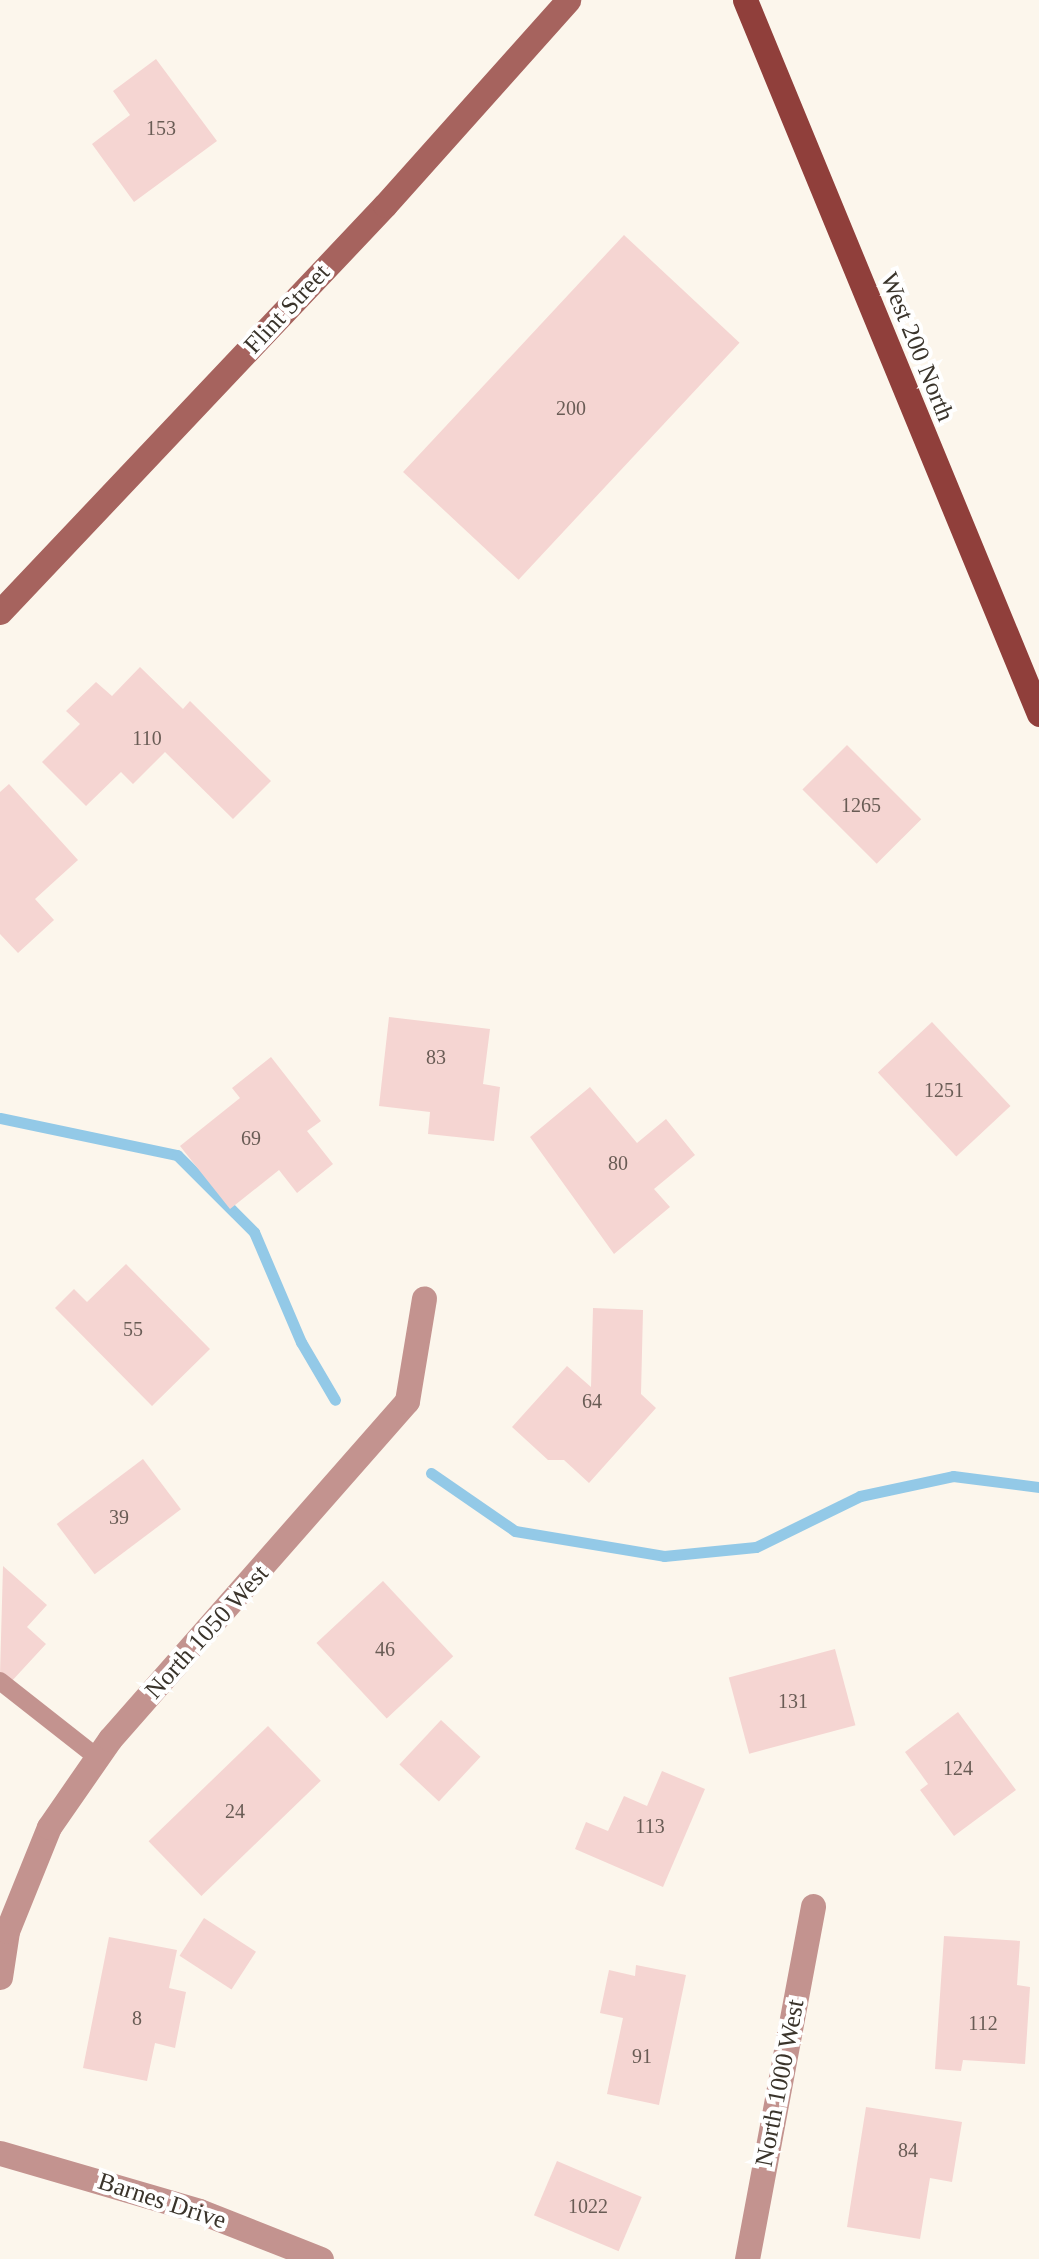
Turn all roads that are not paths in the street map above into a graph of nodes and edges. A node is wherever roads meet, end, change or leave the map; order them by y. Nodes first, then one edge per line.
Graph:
1 (568, 0) edge
2 (745, 0) edge
3 (0, 612) edge
4 (1039, 714) edge
5 (424, 1298) dead end
6 (0, 1681) edge
7 (98, 1758) junction
8 (813, 1906) dead end
9 (0, 1977) edge
10 (0, 2154) edge
11 (321, 2259) edge
12 (747, 2259) edge

1 - 3 main road, Flint Street
2 - 4 main road, West 200 North
5 - 7 street, North 1050 West
6 - 7 lane
7 - 9 street, North 1050 West
8 - 12 street, North 1000 West
10 - 11 street, Barnes Drive

